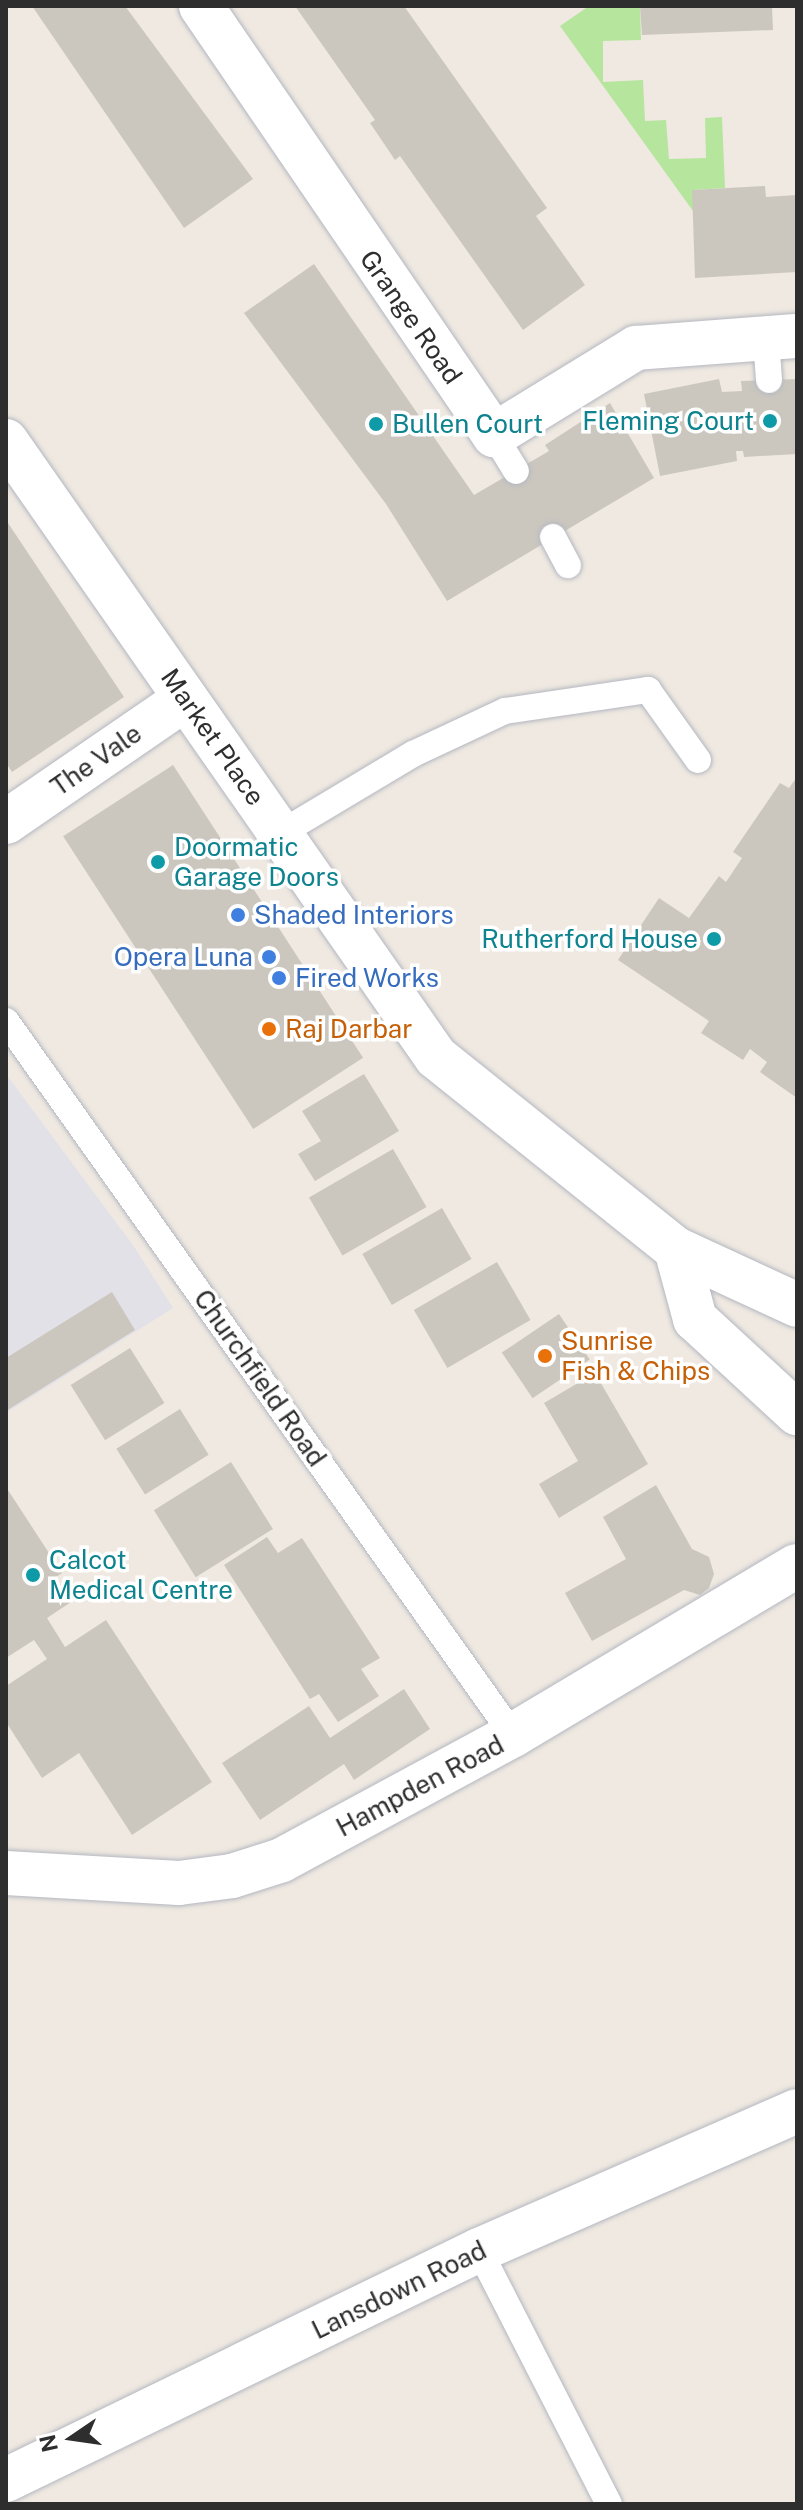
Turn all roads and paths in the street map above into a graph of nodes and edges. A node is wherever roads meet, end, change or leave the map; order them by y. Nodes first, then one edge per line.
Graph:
1 (201, 6) edge
2 (777, 352) edge
3 (6, 441) edge
4 (553, 537) dead end
5 (568, 565) dead end
6 (185, 699) junction
7 (698, 760) dead end
8 (6, 822) edge
9 (281, 833) junction
10 (6, 1021) edge
11 (676, 1249) junction
12 (797, 1305) edge
13 (797, 1413) edge
14 (797, 1566) edge
15 (513, 1735) junction
16 (6, 1873) edge
17 (797, 2111) edge
18 (479, 2250) junction
19 (6, 2480) edge
20 (609, 2504) edge

1 - 2 street, Grange Road
3 - 6 street, Market Place
4 - 5 lane
6 - 8 street, The Vale
6 - 9 street, Market Place
7 - 9 lane
9 - 11 street, Market Place
10 - 15 lane, Churchfield Road
11 - 12 street, Market Place
11 - 13 street
14 - 15 street, Hampden Road
15 - 16 street, Hampden Road
17 - 18 street, Lansdown Road
18 - 19 street, Lansdown Road
18 - 20 lane

